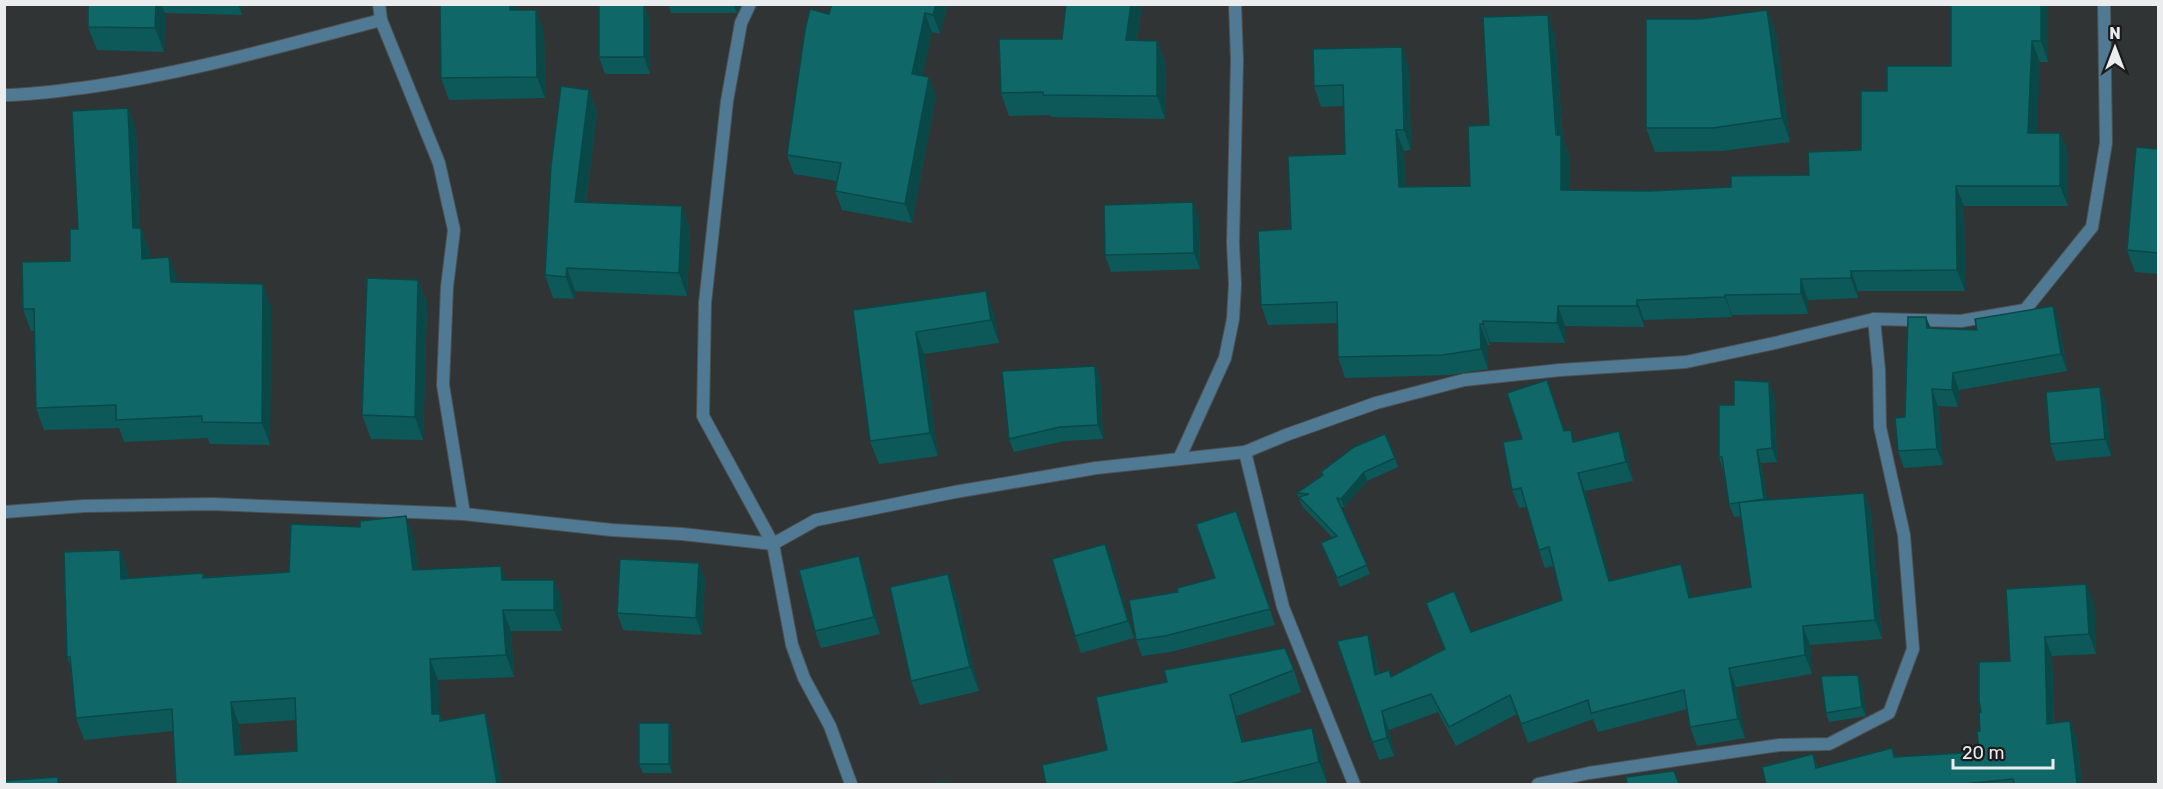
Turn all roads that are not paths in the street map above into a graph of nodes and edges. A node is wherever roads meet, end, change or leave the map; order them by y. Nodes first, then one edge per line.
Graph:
1 (378, 4) edge
2 (750, 4) edge
3 (1235, 4) edge
4 (2104, 4) edge
5 (381, 20) junction
6 (4, 95) edge
7 (1874, 319) junction
8 (1245, 452) junction
9 (1179, 459) junction
10 (4, 512) edge
11 (464, 514) junction
12 (773, 544) junction
13 (851, 784) edge
14 (1354, 784) edge
15 (1538, 784) edge

1 - 5 street
2 - 12 street
3 - 9 street
4 - 7 street
5 - 6 street
5 - 11 street
7 - 8 street
7 - 15 street
8 - 9 street
8 - 14 street
9 - 12 street
10 - 11 street
11 - 12 street
12 - 13 street

